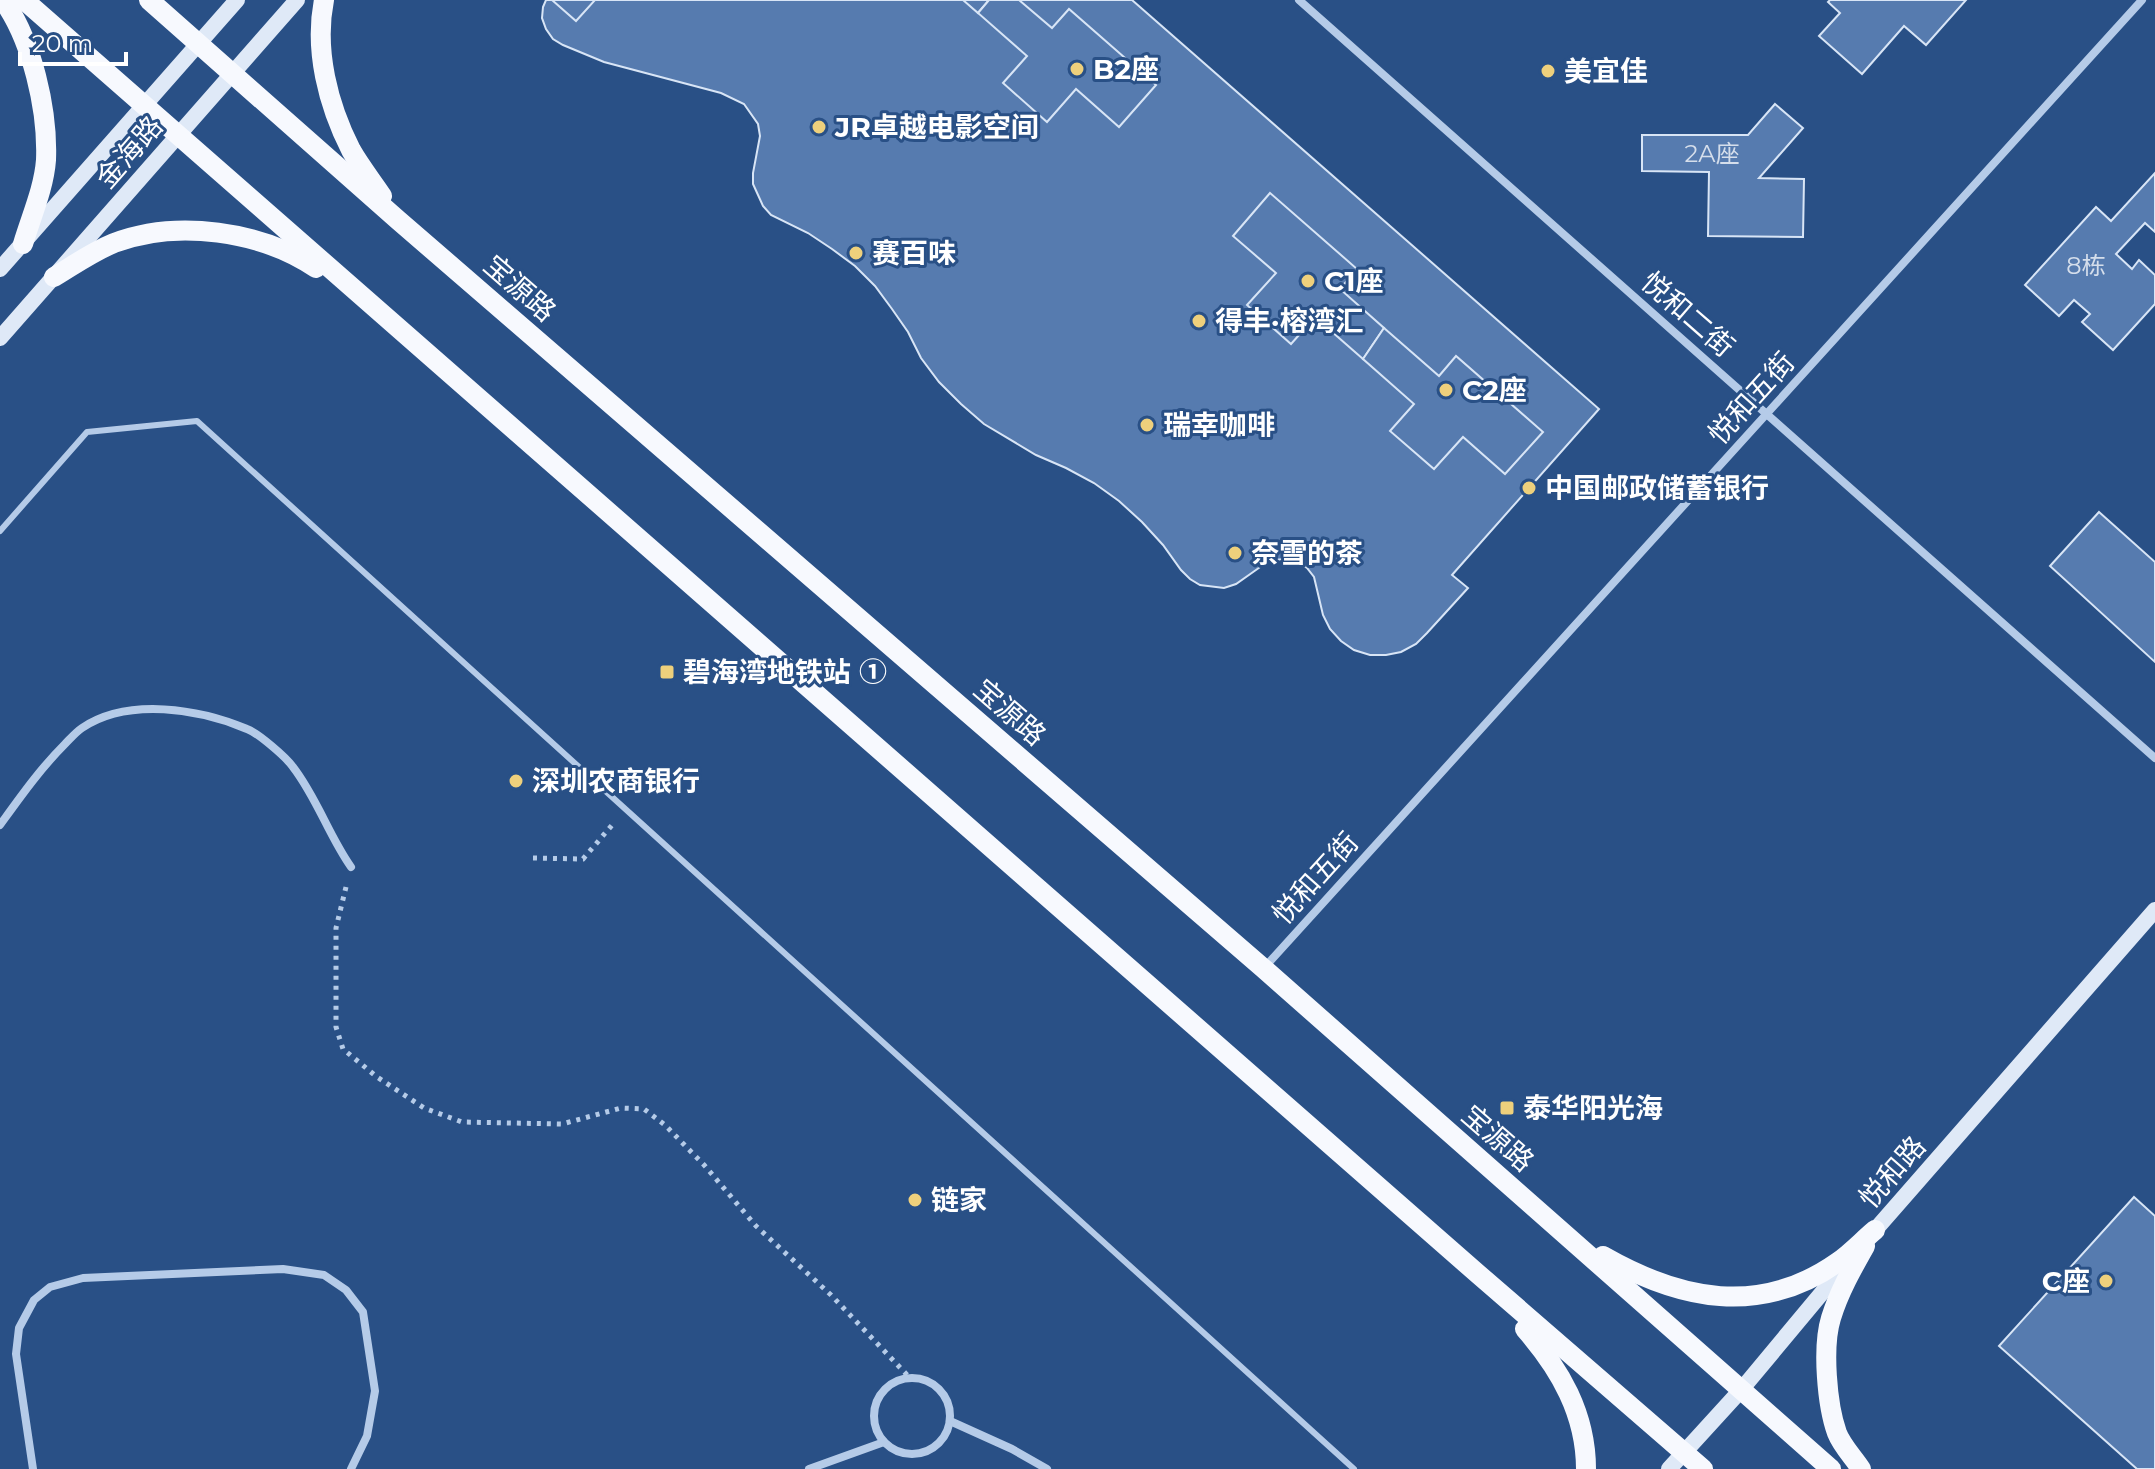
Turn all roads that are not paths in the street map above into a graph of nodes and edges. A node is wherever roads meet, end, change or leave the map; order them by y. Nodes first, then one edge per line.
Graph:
1 (3, 0) edge
2 (24, 0) edge
3 (149, 0) edge
4 (237, 0) edge
5 (297, 0) edge
6 (324, 0) edge
7 (1299, 0) edge
8 (2142, 0) edge
9 (199, 43) junction
10 (233, 73) junction
11 (145, 104) junction
12 (179, 134) junction
13 (398, 220) junction
14 (23, 244) junction
15 (0, 269) edge
16 (54, 277) junction
17 (371, 305) junction
18 (0, 338) edge
19 (1767, 413) junction
20 (0, 531) edge
21 (2155, 758) edge
22 (0, 825) edge
23 (351, 867) road end
24 (2155, 910) edge
25 (1263, 968) junction
26 (1875, 1230) junction
27 (1565, 1234) junction
28 (1478, 1274) junction
29 (1741, 1390) junction
30 (950, 1421) junction
31 (884, 1442) junction
32 (1684, 1453) junction
33 (33, 1469) edge
34 (351, 1469) edge
35 (809, 1469) edge
36 (1047, 1469) edge
37 (1354, 1469) edge
38 (1586, 1469) edge
39 (1669, 1469) edge
40 (1703, 1469) edge
41 (1831, 1469) edge
42 (1861, 1469) edge

1 - 14 main road
2 - 11 main road
3 - 9 main road, 宝源路
4 - 9 street, 金海路
5 - 10 street, 金海路
6 - 13 main road
7 - 19 street, 悦和二街
8 - 19 street, 悦和五街
9 - 10 main road, 宝源路
9 - 11 street, 金海路
10 - 12 street, 金海路
10 - 13 main road, 宝源路
11 - 12 main road
11 - 14 street, 金海路
12 - 16 street, 金海路
12 - 17 main road
13 - 25 main road, 宝源路
14 - 15 street, 金海路
16 - 17 main road
16 - 18 street, 金海路
17 - 28 main road
19 - 21 street, 悦和二街
19 - 25 street, 悦和五街
20 - 37 lane
22 - 23 street
24 - 26 street, 悦和路
25 - 27 main road, 宝源路
26 - 27 main road
26 - 29 street, 悦和路
26 - 42 main road
27 - 29 main road, 宝源路
28 - 32 main road
28 - 38 main road
29 - 32 street, 悦和路
29 - 41 main road, 宝源路
30 - 31 street
30 - 31 street
30 - 36 street
31 - 35 street
32 - 39 street, 悦和路
32 - 40 main road
33 - 34 street

